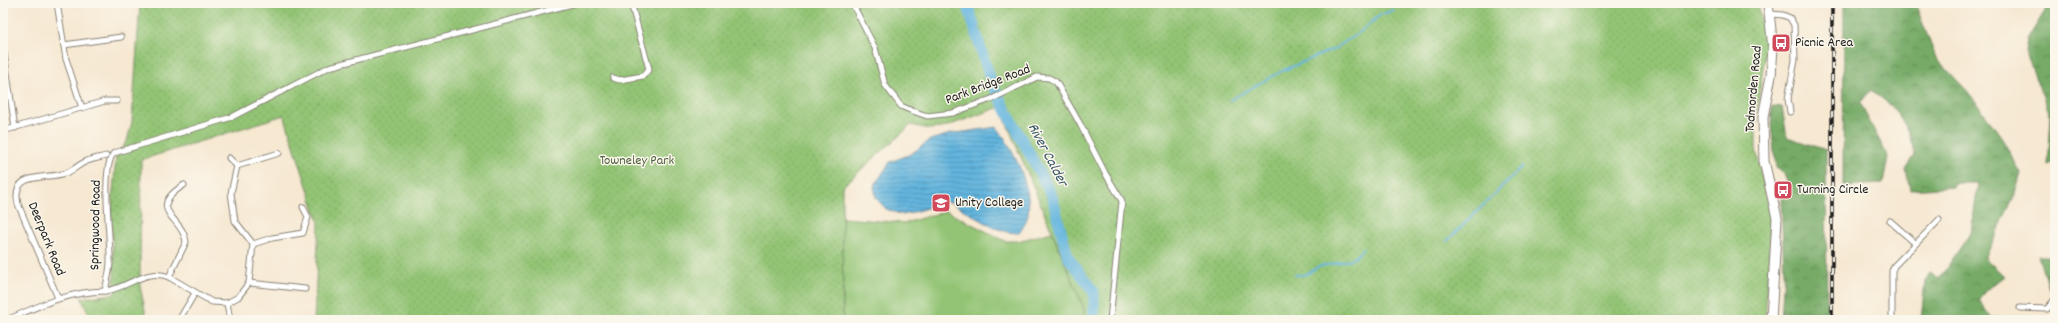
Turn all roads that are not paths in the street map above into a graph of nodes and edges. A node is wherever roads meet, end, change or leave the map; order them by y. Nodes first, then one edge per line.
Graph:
1 (57, 3) edge
2 (576, 3) edge
3 (631, 3) edge
4 (852, 3) edge
5 (1768, 3) edge
6 (1771, 14) junction
7 (121, 37) dead end
8 (64, 45) junction
9 (3, 46) edge
10 (613, 78) dead end
11 (117, 100) dead end
12 (82, 108) junction
13 (1790, 112) dead end
14 (15, 128) junction
15 (3, 131) edge
16 (278, 153) dead end
17 (106, 156) dead end
18 (229, 158) dead end
19 (237, 166) junction
20 (184, 185) dead end
21 (303, 207) dead end
22 (1938, 220) dead end
23 (1890, 221) dead end
24 (1915, 243) junction
25 (253, 244) junction
26 (169, 277) junction
27 (249, 283) junction
28 (305, 289) dead end
29 (105, 291) junction
30 (195, 292) junction
31 (58, 298) junction
32 (2055, 300) edge
33 (227, 303) junction
34 (2020, 308) dead end
35 (7, 320) edge
36 (179, 320) edge
37 (230, 320) edge
38 (1110, 320) edge
39 (1771, 320) edge
40 (1892, 320) edge

1 - 8 street
2 - 29 street, Springwood Road
3 - 10 street
4 - 38 street, Park Bridge Road
5 - 6 highway, Todmorden Road
6 - 13 street
6 - 39 highway, Todmorden Road
7 - 8 street
8 - 12 street
9 - 14 street
11 - 12 street
12 - 14 street
14 - 15 street
16 - 19 street
17 - 31 street, Deerpark Road
18 - 19 street
19 - 25 street
20 - 26 street
21 - 25 street
22 - 24 street
23 - 24 street
24 - 40 street
25 - 27 street
26 - 29 street
26 - 30 street
27 - 28 street
27 - 33 street
29 - 31 street, Springwood Road
30 - 33 street
30 - 36 street
31 - 35 street, Springwood Road
32 - 34 street
33 - 37 street

